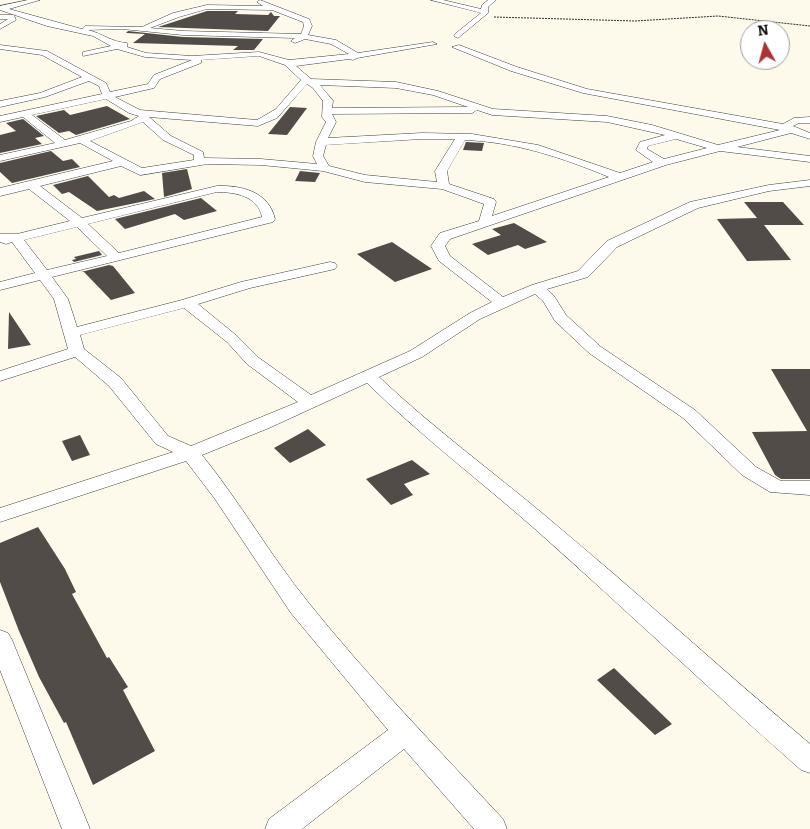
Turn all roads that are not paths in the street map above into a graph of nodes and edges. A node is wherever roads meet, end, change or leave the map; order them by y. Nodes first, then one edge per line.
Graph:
1 (25, 0) edge
2 (37, 0) edge
3 (257, 0) edge
4 (434, 0) edge
5 (493, 0) edge
6 (270, 8) junction
7 (0, 10) edge
8 (483, 14) junction
9 (0, 27) edge
10 (144, 28) junction
11 (77, 29) junction
12 (246, 35) junction
13 (304, 36) junction
14 (452, 43) junction
15 (0, 47) edge
16 (119, 47) junction
17 (220, 47) dead end
18 (44, 53) junction
19 (86, 54) junction
20 (145, 54) junction
21 (355, 56) junction
22 (8, 57) dead end
23 (215, 57) junction
24 (291, 63) junction
25 (344, 66) dead end
26 (322, 70) dead end
27 (351, 73) dead end
28 (89, 78) junction
29 (307, 81) junction
30 (383, 83) junction
31 (107, 96) junction
32 (0, 104) edge
33 (327, 110) junction
34 (480, 110) junction
35 (425, 111) junction
36 (25, 114) junction
37 (146, 116) junction
38 (0, 119) edge
39 (797, 120) junction
40 (810, 120) edge
41 (789, 129) junction
42 (431, 136) junction
43 (674, 136) junction
44 (810, 136) edge
45 (461, 137) junction
46 (81, 140) junction
47 (321, 142) junction
48 (63, 144) junction
49 (717, 148) junction
50 (0, 158) edge
51 (810, 159) edge
52 (199, 162) junction
53 (120, 163) junction
54 (662, 164) junction
55 (325, 168) junction
56 (619, 177) junction
57 (810, 183) edge
58 (30, 184) junction
59 (443, 186) junction
60 (0, 192) edge
61 (78, 221) junction
62 (484, 224) junction
63 (5, 239) edge
64 (116, 257) junction
65 (330, 266) dead end
66 (45, 275) junction
67 (0, 286) edge
68 (537, 288) junction
69 (187, 303) junction
70 (502, 303) junction
71 (70, 333) junction
72 (77, 351) junction
73 (0, 376) edge
74 (368, 376) junction
75 (309, 402) junction
76 (190, 453) junction
77 (810, 488) edge
78 (0, 515) edge
79 (0, 640) edge
80 (406, 732) junction
81 (810, 760) edge
82 (76, 829) edge
83 (279, 829) edge
84 (493, 829) edge

1 - 7 street
2 - 7 street
3 - 6 street
4 - 8 street
5 - 8 street
6 - 10 street
6 - 13 street
7 - 9 street
7 - 11 street
8 - 14 street
10 - 11 street
10 - 12 street
10 - 16 street
11 - 16 street
12 - 13 street
12 - 13 street
13 - 21 street
14 - 21 street
14 - 39 street
14 - 41 street
15 - 18 street
16 - 19 street
16 - 20 street
17 - 23 street
18 - 19 street
18 - 22 street
18 - 28 street
19 - 20 street
20 - 23 street
21 - 24 street
21 - 25 street
23 - 24 street
23 - 31 street
24 - 26 street
24 - 29 street
27 - 30 street
28 - 31 street
28 - 32 street
29 - 30 street
29 - 33 street
29 - 37 street
30 - 34 street
31 - 36 street
31 - 37 street
33 - 35 street
33 - 47 street
34 - 35 street
34 - 43 street
35 - 42 street
36 - 38 street
36 - 48 street
37 - 46 street
37 - 52 street
39 - 40 street
39 - 41 street
41 - 44 street
41 - 49 street
42 - 45 street
42 - 47 street
43 - 49 street
43 - 54 street
45 - 56 street
45 - 59 street
46 - 48 street
46 - 53 street
47 - 55 street
48 - 50 street
49 - 51 street
49 - 54 street
52 - 53 street
52 - 55 street
53 - 58 street
54 - 56 street
55 - 59 street
56 - 62 street
57 - 68 street
58 - 60 street
58 - 61 street
59 - 62 street
61 - 63 street
61 - 64 street
61 - 64 street
62 - 70 street
63 - 66 street
64 - 66 street
65 - 69 street
66 - 67 street
66 - 71 street
68 - 70 street
68 - 77 street
69 - 71 street
69 - 75 street
70 - 74 street
71 - 72 street
72 - 73 street
72 - 76 street
74 - 75 street
74 - 81 street
75 - 76 street
76 - 78 street
76 - 80 street
79 - 82 street
80 - 83 street
80 - 84 street

